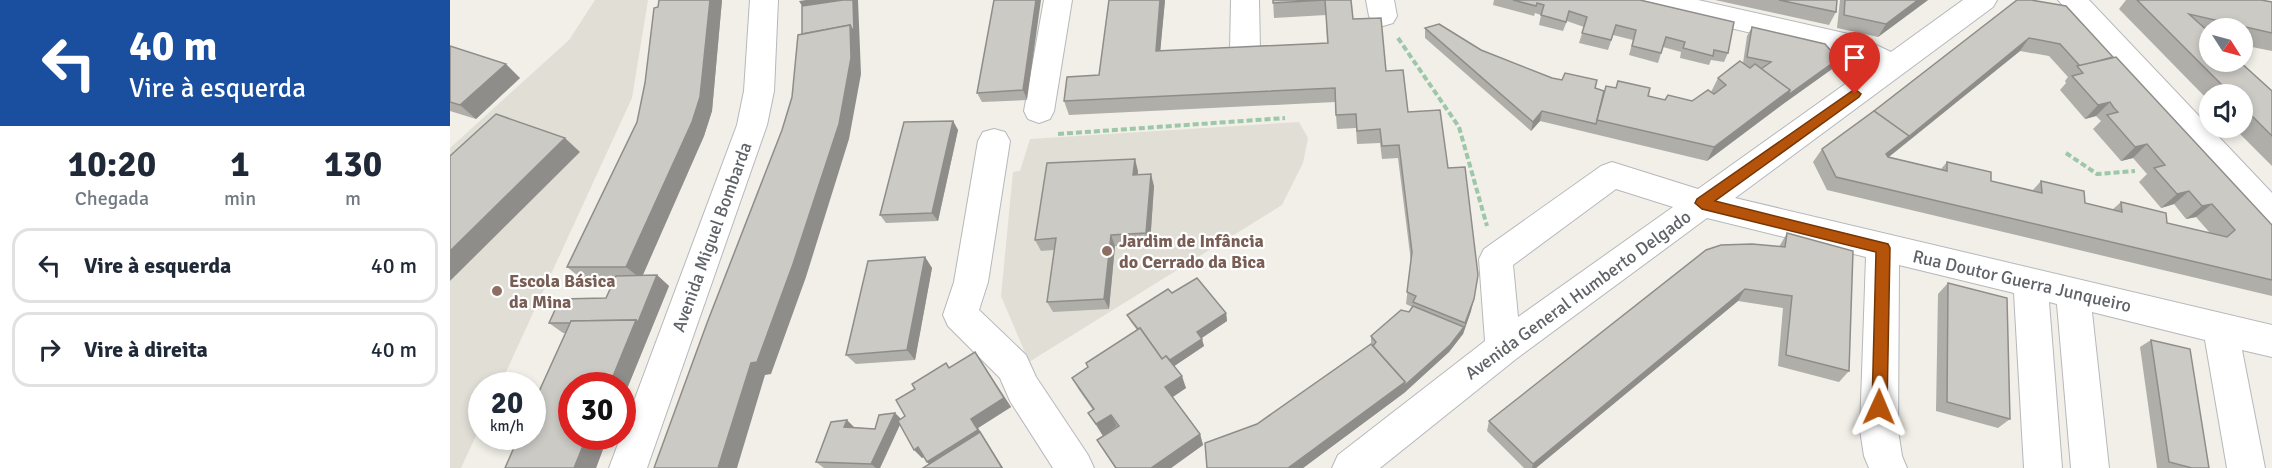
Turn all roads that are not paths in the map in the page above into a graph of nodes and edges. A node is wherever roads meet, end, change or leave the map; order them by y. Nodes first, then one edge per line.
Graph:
1 (764, 0) edge
2 (1058, 0) edge
3 (1245, 0) edge
4 (1654, 0) edge
5 (1983, 0) edge
6 (2072, 0) edge
7 (1245, 50) edge
8 (1893, 66) junction
9 (1044, 123) road end
10 (994, 141) dead end
11 (1702, 203) junction
12 (2272, 215) edge
13 (1883, 248) junction
14 (2030, 283) junction
15 (2073, 293) junction
16 (2221, 329) junction
17 (2272, 341) edge
18 (1503, 348) junction
19 (628, 468) edge
20 (1075, 468) edge
21 (1351, 468) edge
22 (1888, 468) edge
23 (2043, 468) edge
24 (2090, 468) edge
25 (2246, 468) edge

1 - 19 street, Avenida Miguel Bombarda
2 - 9 street
3 - 7 street
4 - 8 street
5 - 8 street, Avenida General Humberto Delgado
6 - 12 street
8 - 11 street, Avenida General Humberto Delgado
10 - 20 street
11 - 13 street, Rua Doutor Guerra Junqueiro
11 - 18 street, Avenida General Humberto Delgado
11 - 18 street, Rua Doutor Guerra Junqueiro
13 - 14 street, Rua Doutor Guerra Junqueiro
13 - 22 street
14 - 15 street, Rua Doutor Guerra Junqueiro
14 - 23 street
15 - 16 street, Rua Doutor Guerra Junqueiro
15 - 24 street
16 - 17 street, Rua Doutor Guerra Junqueiro
16 - 25 street
18 - 21 street, Avenida General Humberto Delgado

